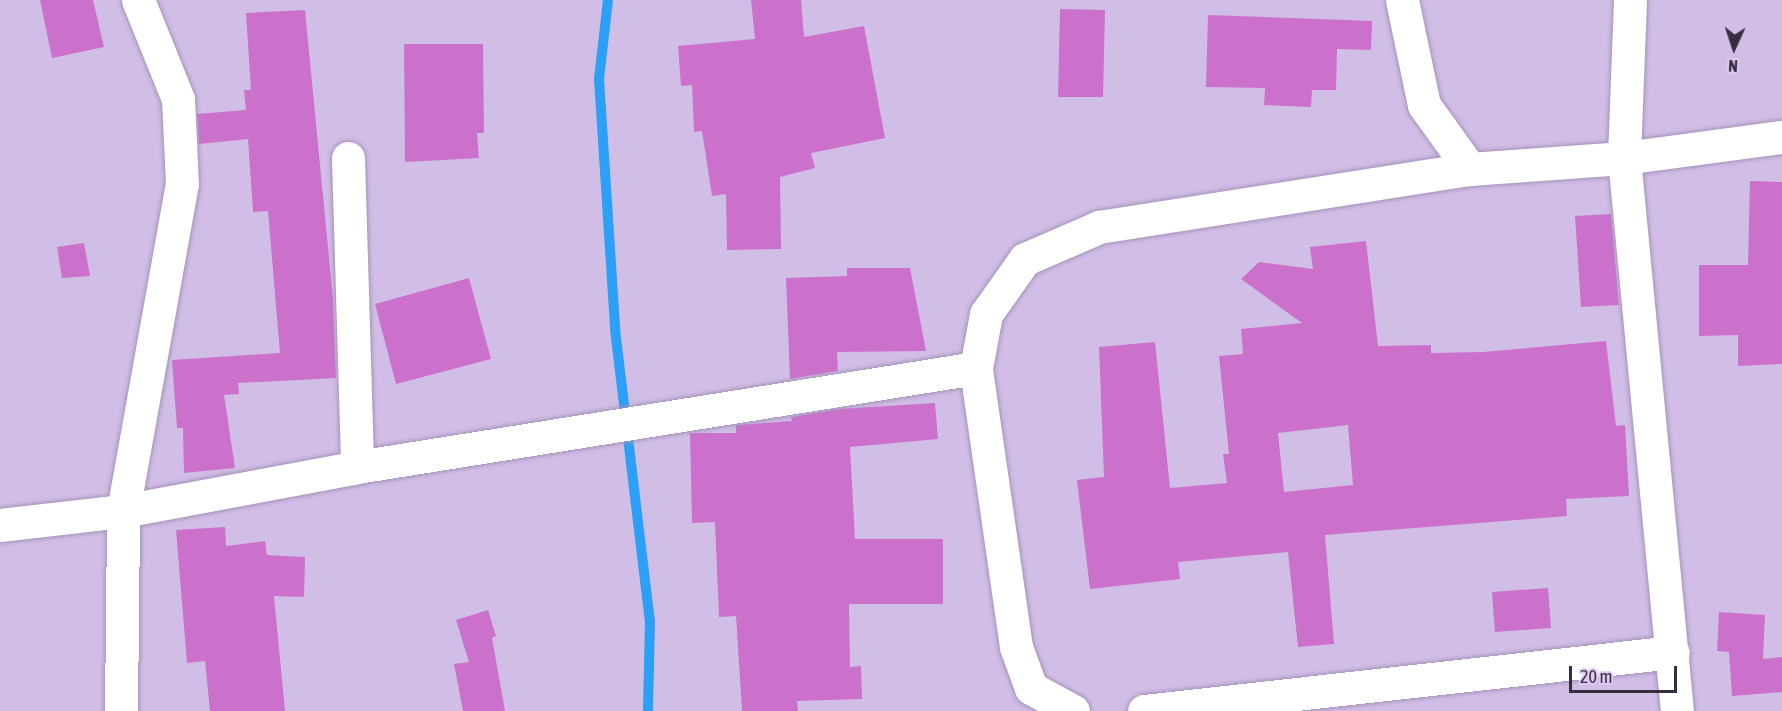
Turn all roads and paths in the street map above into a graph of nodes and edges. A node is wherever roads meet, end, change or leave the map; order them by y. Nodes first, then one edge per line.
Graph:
1 (138, 0) edge
2 (1402, 0) edge
3 (1630, 0) edge
4 (1782, 137) edge
5 (348, 158) dead end
6 (1624, 158) junction
7 (1470, 170) junction
8 (976, 368) junction
9 (357, 467) junction
10 (123, 511) junction
11 (0, 525) edge
12 (1673, 652) junction
13 (121, 711) edge
14 (1073, 711) edge
15 (1144, 711) edge
16 (1677, 711) edge

1 - 10 street
2 - 7 street
3 - 6 street
4 - 6 street
5 - 9 street
6 - 7 street
6 - 12 street
7 - 8 street
8 - 9 street
8 - 14 street
9 - 10 street
10 - 11 street
10 - 13 street
12 - 15 street
12 - 16 street

